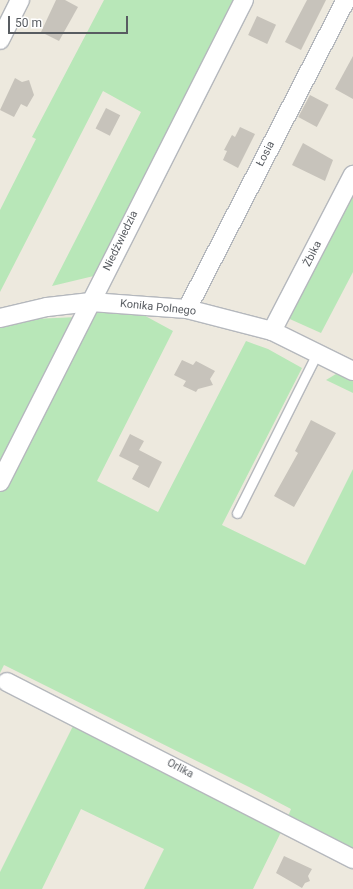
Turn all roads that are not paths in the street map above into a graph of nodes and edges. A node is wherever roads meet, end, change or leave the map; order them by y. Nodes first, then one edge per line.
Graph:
1 (20, 0) edge
2 (244, 0) edge
3 (346, 0) edge
4 (0, 40) edge
5 (353, 176) edge
6 (91, 302) junction
7 (187, 309) junction
8 (0, 318) edge
9 (272, 331) junction
10 (317, 354) junction
11 (353, 371) edge
12 (0, 482) edge
13 (237, 513) dead end
14 (7, 682) dead end
15 (353, 858) edge

1 - 4 street
2 - 6 street, Niedźwiedzia
3 - 7 street, Łosia
5 - 9 street, Żbika
6 - 7 street, Konika Polnego
6 - 8 street, Konika Polnego
6 - 12 street, Niedźwiedzia
7 - 9 street, Konika Polnego
9 - 10 street, Konika Polnego
10 - 11 street, Konika Polnego
10 - 13 lane
14 - 15 street, Orlika

